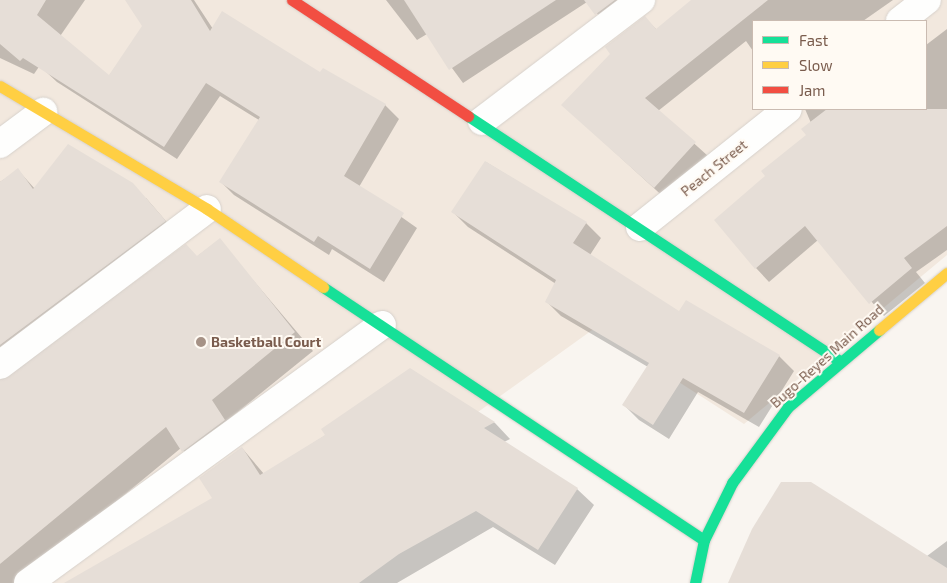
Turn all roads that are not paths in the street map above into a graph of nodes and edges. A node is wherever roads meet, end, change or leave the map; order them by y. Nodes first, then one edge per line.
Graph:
1 (292, 0) edge
2 (641, 0) edge
3 (927, 0) edge
4 (901, 20) edge
5 (0, 86) edge
6 (787, 110) edge
7 (43, 112) junction
8 (482, 122) junction
9 (0, 144) edge
10 (207, 209) junction
11 (640, 227) junction
12 (947, 273) edge
13 (382, 325) junction
14 (840, 361) junction
15 (0, 365) edge
16 (704, 540) junction
17 (28, 583) edge
18 (695, 583) edge

1 - 8 street
2 - 8 street
3 - 4 street
5 - 7 street
6 - 11 street, Peach Street
7 - 9 street
7 - 10 street
8 - 11 street
10 - 13 street
10 - 15 street
11 - 14 street
12 - 14 street, Bugo-Reyes Main Road
13 - 16 street
13 - 17 street
14 - 16 street, Bugo-Reyes Main Road
16 - 18 street, Bugo-Reyes Main Road

